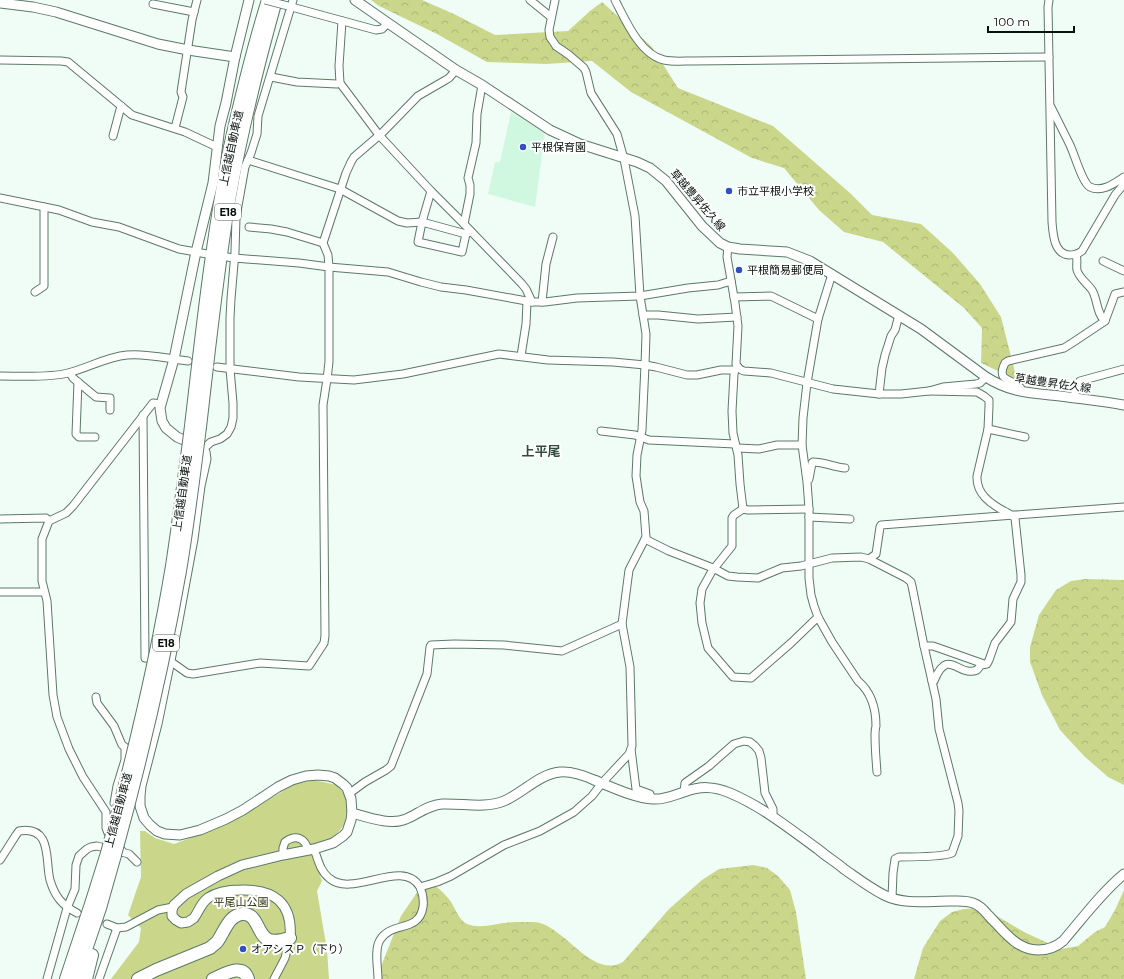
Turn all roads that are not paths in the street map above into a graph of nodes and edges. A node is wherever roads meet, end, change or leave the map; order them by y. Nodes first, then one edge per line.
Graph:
1 (197, 0) edge
2 (249, 0) edge
3 (266, 0) edge
4 (276, 0) edge
5 (355, 0) edge
6 (530, 0) edge
7 (555, 0) edge
8 (615, 0) edge
9 (1049, 0) edge
10 (0, 3) edge
11 (154, 4) dead end
12 (291, 4) edge
13 (194, 12) junction
14 (551, 17) junction
15 (342, 21) junction
16 (388, 23) junction
17 (188, 50) junction
18 (235, 57) junction
19 (1049, 57) junction
20 (0, 60) edge
21 (456, 70) junction
22 (271, 77) junction
23 (340, 83) junction
24 (482, 85) junction
25 (1050, 105) junction
26 (121, 106) junction
27 (175, 128) junction
28 (379, 135) junction
29 (113, 136) dead end
30 (217, 147) junction
31 (624, 159) junction
32 (248, 160) junction
33 (1124, 176) edge
34 (1124, 184) edge
35 (340, 189) junction
36 (431, 191) junction
37 (0, 198) edge
38 (44, 207) junction
39 (422, 222) junction
40 (464, 224) junction
41 (249, 227) dead end
42 (468, 232) junction
43 (553, 237) dead end
44 (323, 243) junction
45 (728, 247) junction
46 (196, 252) junction
47 (207, 254) dead end
48 (1076, 255) junction
49 (230, 257) junction
50 (1103, 262) dead end
51 (329, 267) junction
52 (1124, 271) edge
53 (832, 274) junction
54 (731, 281) junction
55 (35, 292) dead end
56 (1124, 292) edge
57 (640, 296) junction
58 (734, 297) junction
59 (530, 302) junction
60 (542, 302) junction
61 (643, 315) junction
62 (899, 315) junction
63 (737, 317) junction
64 (818, 319) junction
65 (1105, 321) junction
66 (521, 356) junction
67 (174, 359) junction
68 (188, 362) dead end
69 (645, 365) junction
70 (217, 367) dead end
71 (230, 369) junction
72 (736, 369) junction
73 (1124, 369) edge
74 (70, 373) junction
75 (0, 376) edge
76 (986, 377) junction
77 (328, 379) junction
78 (78, 382) junction
79 (807, 383) junction
80 (929, 391) junction
81 (1023, 392) junction
82 (879, 394) junction
83 (1074, 398) junction
84 (161, 404) junction
85 (1124, 405) edge
86 (110, 410) dead end
87 (143, 415) junction
88 (195, 426) junction
89 (988, 429) junction
90 (601, 431) dead end
91 (95, 437) dead end
92 (641, 437) junction
93 (1025, 437) dead end
94 (802, 445) junction
95 (736, 446) junction
96 (203, 449) junction
97 (846, 468) dead end
98 (807, 482) junction
99 (1124, 507) edge
100 (743, 509) junction
101 (809, 509) junction
102 (1013, 515) junction
103 (809, 517) junction
104 (0, 518) edge
105 (850, 519) dead end
106 (50, 521) junction
107 (645, 539) junction
108 (869, 559) junction
109 (809, 565) junction
110 (714, 568) junction
111 (0, 592) edge
112 (44, 592) junction
113 (818, 617) junction
114 (622, 624) junction
115 (924, 646) junction
116 (170, 661) junction
117 (984, 664) junction
118 (932, 681) junction
119 (96, 697) dead end
120 (631, 749) junction
121 (877, 772) dead end
122 (602, 783) junction
123 (684, 792) junction
124 (350, 793) junction
125 (651, 799) junction
126 (352, 814) junction
127 (773, 816) junction
128 (107, 831) junction
129 (311, 849) junction
130 (115, 853) junction
131 (283, 855) junction
132 (0, 860) edge
133 (137, 862) dead end
134 (1124, 874) edge
135 (420, 887) junction
136 (892, 898) junction
137 (91, 904) junction
138 (173, 907) junction
139 (67, 908) junction
140 (76, 913) tunnel mouth
141 (107, 924) tunnel mouth
142 (117, 928) junction
143 (290, 938) junction
144 (158, 974) edge
145 (47, 979) edge
146 (60, 979) edge
147 (66, 979) edge
148 (76, 979) edge
149 (86, 979) edge
150 (99, 979) edge
151 (138, 979) edge
152 (212, 979) edge
153 (248, 979) edge
154 (274, 979) edge
155 (378, 979) edge

1 - 13 street
2 - 18 street
3 - 12 street, bridge
3 - 88 highway, 上信越自動車道 / E18
4 - 88 highway, 上信越自動車道 / E18
5 - 16 street, 草越豊昇佐久線
6 - 14 street
7 - 14 street
8 - 19 street
9 - 19 street
10 - 17 street
11 - 13 street
12 - 15 street
12 - 22 street
13 - 17 street
14 - 31 street
15 - 16 street
15 - 23 street
16 - 21 street, 草越豊昇佐久線
17 - 18 street
17 - 27 street
18 - 30 street
19 - 25 street
20 - 26 street
21 - 24 street, 草越豊昇佐久線
21 - 28 street
22 - 23 street
22 - 32 street
23 - 28 street
24 - 31 street, 草越豊昇佐久線
24 - 40 street
25 - 33 street
25 - 48 street
26 - 27 street
26 - 29 street
27 - 30 street
28 - 35 street
28 - 36 street
30 - 46 street
31 - 45 street, 草越豊昇佐久線
31 - 57 street
32 - 35 street
32 - 49 street
34 - 48 street
35 - 39 street
35 - 44 street
36 - 39 street
36 - 40 street
37 - 38 street
38 - 46 street
38 - 55 street
39 - 42 street
39 - 42 street
40 - 42 street
41 - 44 street
42 - 59 street
43 - 60 street
44 - 51 street
45 - 53 street, 草越豊昇佐久線
45 - 54 street
46 - 47 street
46 - 67 street
48 - 65 street
49 - 51 street
49 - 71 street
50 - 52 street
51 - 59 street
51 - 77 street
53 - 62 street, 草越豊昇佐久線
53 - 64 street
54 - 57 street
54 - 58 street
56 - 65 street
57 - 60 street
57 - 61 street
58 - 63 street
58 - 64 street
59 - 60 street
59 - 66 street
61 - 63 street
61 - 69 street
62 - 76 street, 草越豊昇佐久線
62 - 82 street
63 - 72 street
64 - 79 street
65 - 81 street
66 - 69 street
66 - 77 street
67 - 68 street
67 - 74 street
67 - 84 street
69 - 72 street
69 - 92 street
70 - 71 street
71 - 77 street
71 - 96 street
72 - 79 street
72 - 95 street
73 - 83 street
74 - 75 street
74 - 78 street
76 - 80 street
76 - 81 street, 草越豊昇佐久線
77 - 116 street
78 - 86 street
78 - 91 street
79 - 82 street
79 - 94 street
80 - 82 street
80 - 89 street
81 - 83 street, 草越豊昇佐久線
83 - 85 street, 草越豊昇佐久線
84 - 87 street
84 - 96 street
87 - 106 street
87 - 116 street
88 - 130 highway, 上信越自動車道 / E18, bridge
89 - 93 street
89 - 102 street
90 - 92 street
92 - 95 street
92 - 107 street
94 - 95 street
94 - 98 street
95 - 100 street
96 - 116 street
97 - 98 street
98 - 101 street
99 - 102 street
100 - 101 street
100 - 110 street
101 - 103 street
102 - 108 street
102 - 117 street
103 - 105 street
103 - 109 street
104 - 106 street
106 - 112 street
107 - 110 street
107 - 114 street
108 - 109 street
108 - 115 street
109 - 110 street
109 - 113 street
110 - 113 street
111 - 112 street
112 - 128 street
113 - 121 street
114 - 120 street
114 - 124 street
115 - 117 street
115 - 118 street
116 - 124 street
117 - 118 street
118 - 136 street
119 - 128 street
120 - 122 street
120 - 125 street
122 - 125 street
122 - 126 street
122 - 135 street
123 - 125 street
123 - 127 street
123 - 127 street
124 - 126 street
126 - 129 street
127 - 136 street
128 - 130 street
129 - 131 street
129 - 131 street
129 - 135 street
130 - 133 street
130 - 137 highway, 上信越自動車道 / E18
130 - 139 street
130 - 148 highway, 上信越自動車道 / E18
130 - 149 highway
131 - 138 street
132 - 139 street
134 - 136 street
135 - 155 street
137 - 146 highway
137 - 147 highway, 上信越自動車道 / E18
138 - 142 street
138 - 143 street
139 - 140 street
139 - 145 street
141 - 142 street
142 - 150 street
143 - 144 highway
143 - 154 street
144 - 151 highway
152 - 153 highway

